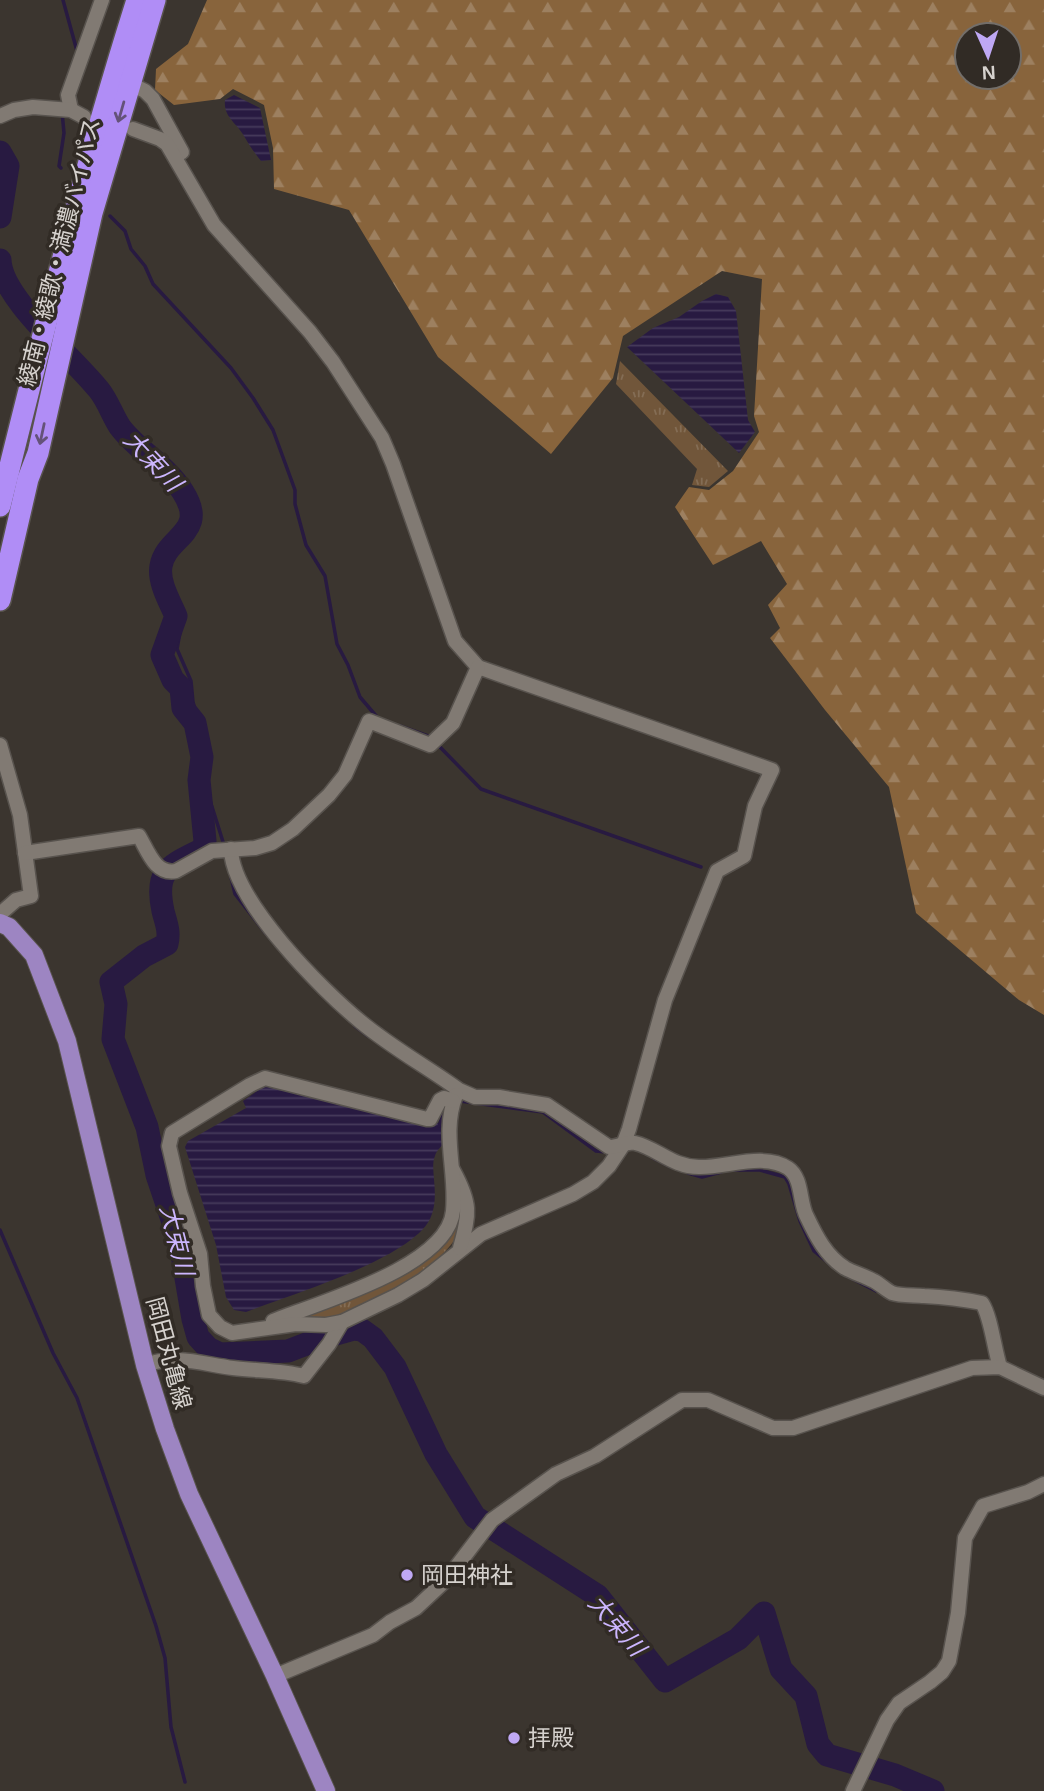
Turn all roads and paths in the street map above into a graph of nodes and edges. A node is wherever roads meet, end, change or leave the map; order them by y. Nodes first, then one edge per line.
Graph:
1 (102, 0) edge
2 (137, 0) edge
3 (155, 0) edge
4 (129, 83) junction
5 (0, 116) edge
6 (133, 130) dead end
7 (183, 170) junction
8 (58, 319) junction
9 (0, 506) edge
10 (1, 592) edge
11 (478, 667) junction
12 (0, 745) edge
13 (227, 850) junction
14 (24, 853) junction
15 (0, 914) edge
16 (0, 923) edge
17 (453, 1098) junction
18 (621, 1149) junction
19 (451, 1166) junction
20 (460, 1248) junction
21 (341, 1325) junction
22 (267, 1327) junction
23 (145, 1365) junction
24 (995, 1367) junction
25 (1044, 1388) edge
26 (1044, 1484) edge
27 (275, 1676) junction
28 (326, 1791) edge
29 (853, 1791) edge

1 - 5 street
2 - 8 highway, 綾南・綾歌・満濃バイパス
3 - 4 highway, 綾南・綾歌・満濃バイパス
4 - 7 street
4 -> 8 highway, 綾南・綾歌・満濃バイパス
6 - 7 street
7 - 11 street
8 - 9 highway, 綾南・綾歌・満濃バイパス
8 -> 10 highway, 綾南・綾歌・満濃バイパス
11 - 13 street
11 - 18 street
12 - 14 street
13 - 14 street
13 - 17 street
14 - 15 street
16 - 23 main road, 岡田丸亀線
17 - 18 street
17 - 19 street
17 - 22 street
18 - 20 street
18 - 24 street
19 - 20 street
19 - 22 street
20 - 21 street
21 - 22 street
21 - 23 street
23 - 27 main road, 岡田丸亀線
24 - 25 street
24 - 27 street
26 - 29 street
27 - 28 main road, 岡田丸亀線

